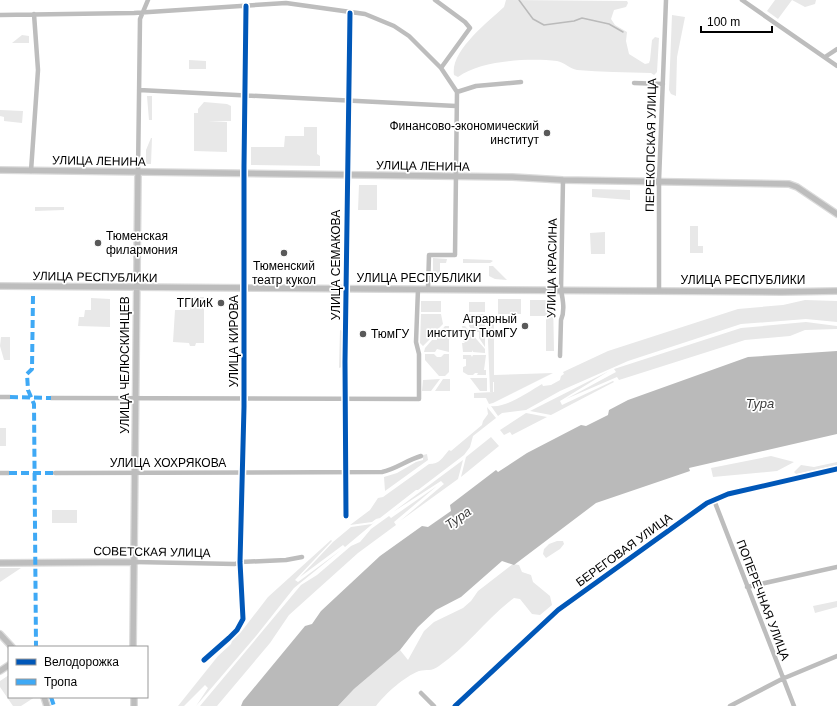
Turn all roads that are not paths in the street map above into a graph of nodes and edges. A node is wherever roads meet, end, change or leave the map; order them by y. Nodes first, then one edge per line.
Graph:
1 (148, 0) edge
2 (434, 0) edge
3 (666, 0) edge
4 (742, 0) edge
5 (301, 2) edge
6 (246, 6) junction
7 (141, 12) junction
8 (350, 13) junction
9 (34, 14) junction
10 (0, 15) edge
11 (837, 49) edge
12 (825, 58) junction
13 (837, 66) edge
14 (441, 68) junction
15 (521, 82) dead end
16 (634, 83) dead end
17 (662, 84) junction
18 (139, 90) junction
19 (457, 92) junction
20 (245, 95) junction
21 (348, 99) junction
22 (456, 106) junction
23 (0, 170) edge
24 (31, 171) junction
25 (138, 173) junction
26 (244, 174) junction
27 (347, 176) junction
28 (456, 177) junction
29 (563, 180) junction
30 (659, 182) junction
31 (837, 214) edge
32 (0, 286) edge
33 (137, 288) junction
34 (244, 288) junction
35 (346, 289) junction
36 (418, 289) junction
37 (428, 289) junction
38 (561, 290) junction
39 (659, 290) junction
40 (837, 291) edge
41 (560, 356) dead end
42 (0, 397) edge
43 (10, 398) dead end
44 (51, 398) dead end
45 (345, 399) junction
46 (136, 400) junction
47 (244, 400) junction
48 (421, 456) dead end
49 (837, 469) edge
50 (346, 472) junction
51 (0, 473) edge
52 (9, 473) dead end
53 (55, 473) dead end
54 (135, 473) junction
55 (242, 473) junction
56 (714, 500) junction
57 (346, 516) dead end
58 (302, 557) dead end
59 (135, 562) junction
60 (240, 562) junction
61 (0, 563) edge
62 (837, 566) edge
63 (746, 587) junction
64 (0, 634) edge
65 (11, 646) edge
66 (133, 646) edge
67 (837, 656) edge
68 (204, 660) dead end
69 (782, 679) junction
70 (421, 693) dead end
71 (434, 706) edge
72 (455, 706) edge
73 (730, 706) edge
74 (794, 706) edge

1 - 7 street
2 - 14 street
3 - 17 street, ПЕРЕКОПСКАЯ УЛИЦА
4 - 12 street
5 - 6 street
5 - 8 street
6 - 7 street
6 - 20 street, УЛИЦА КИРОВА
7 - 9 street
7 - 18 street, УЛИЦА ЧЕЛЮСКИНЦЕВ
8 - 14 street
8 - 21 street, УЛИЦА СЕМАКОВА
9 - 10 street
9 - 24 street
11 - 12 street
12 - 13 street
14 - 19 street
15 - 19 street
16 - 17 street
17 - 30 street, ПЕРЕКОПСКАЯ УЛИЦА
18 - 20 street
18 - 25 street, УЛИЦА ЧЕЛЮСКИНЦЕВ
19 - 22 street
20 - 21 street
20 - 26 street, УЛИЦА КИРОВА
21 - 22 street
21 - 27 street, УЛИЦА СЕМАКОВА
22 - 28 street
23 - 24 main road, УЛИЦА ЛЕНИНА
24 - 25 main road, УЛИЦА ЛЕНИНА
25 - 26 main road, УЛИЦА ЛЕНИНА
25 - 33 main road, УЛИЦА ЧЕЛЮСКИНЦЕВ
26 - 27 main road, УЛИЦА ЛЕНИНА
26 - 34 street, УЛИЦА КИРОВА
27 - 28 main road, УЛИЦА ЛЕНИНА
27 - 35 street, УЛИЦА СЕМАКОВА
28 - 29 main road, УЛИЦА ЛЕНИНА
28 - 37 street
29 - 30 main road, УЛИЦА ЛЕНИНА
29 - 38 street, УЛИЦА КРАСИНА
30 - 31 main road, УЛИЦА ЛЕНИНА
30 - 39 street, ПЕРЕКОПСКАЯ УЛИЦА
32 - 33 main road, УЛИЦА РЕСПУБЛИКИ
33 - 34 main road, УЛИЦА РЕСПУБЛИКИ
33 - 46 main road, УЛИЦА ЧЕЛЮСКИНЦЕВ
34 - 35 main road, УЛИЦА РЕСПУБЛИКИ
34 - 47 street, УЛИЦА КИРОВА
35 - 36 main road, УЛИЦА РЕСПУБЛИКИ
35 - 45 street, УЛИЦА СЕМАКОВА
36 - 37 main road, УЛИЦА РЕСПУБЛИКИ
36 - 45 street
37 - 38 main road, УЛИЦА РЕСПУБЛИКИ
38 - 39 main road, УЛИЦА РЕСПУБЛИКИ
38 - 41 street, УЛИЦА КРАСИНА
39 - 40 main road, УЛИЦА РЕСПУБЛИКИ
42 - 43 street
44 - 46 street
45 - 47 street
45 - 50 street, УЛИЦА СЕМАКОВА
46 - 47 street
46 - 54 main road, УЛИЦА ЧЕЛЮСКИНЦЕВ
47 - 55 street, УЛИЦА КИРОВА
48 - 50 street, УЛИЦА ХОХРЯКОВА
49 - 56 street, БЕРЕГОВАЯ УЛИЦА
50 - 55 street, УЛИЦА ХОХРЯКОВА
50 - 57 street, УЛИЦА СЕМАКОВА
51 - 52 street
53 - 54 street, УЛИЦА ХОХРЯКОВА
54 - 55 street, УЛИЦА ХОХРЯКОВА
54 - 59 main road, УЛИЦА ЧЕЛЮСКИНЦЕВ
55 - 60 street, УЛИЦА КИРОВА
56 - 63 street, ПОПЕРЕЧНАЯ УЛИЦА
56 - 72 street, БЕРЕГОВАЯ УЛИЦА
58 - 60 street, СОВЕТСКАЯ УЛИЦА
59 - 60 street, СОВЕТСКАЯ УЛИЦА
59 - 61 main road, СОВЕТСКАЯ УЛИЦА
59 - 66 main road, УЛИЦА ЧЕЛЮСКИНЦЕВ
60 - 68 street, УЛИЦА КИРОВА
62 - 63 street
63 - 69 street, ПОПЕРЕЧНАЯ УЛИЦА
64 - 65 main road
67 - 69 street
69 - 73 street
69 - 74 street, ПОПЕРЕЧНАЯ УЛИЦА
70 - 71 street

